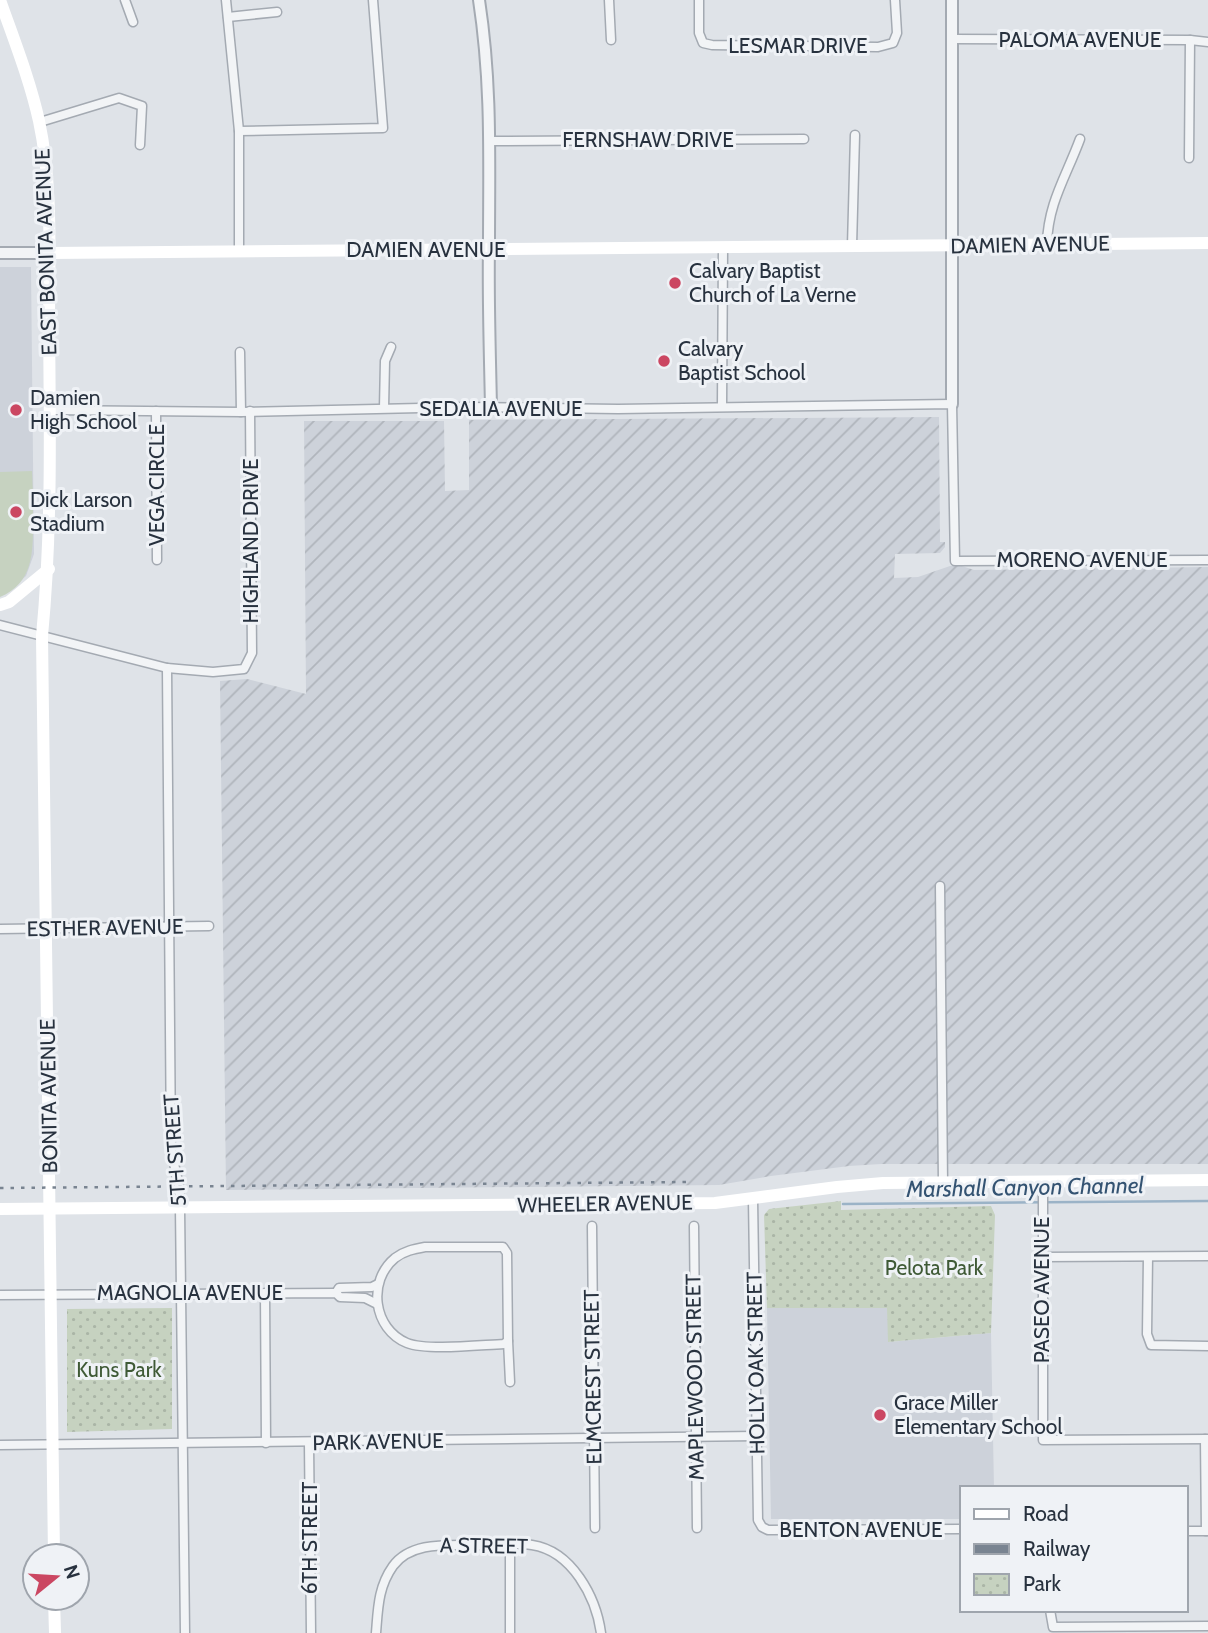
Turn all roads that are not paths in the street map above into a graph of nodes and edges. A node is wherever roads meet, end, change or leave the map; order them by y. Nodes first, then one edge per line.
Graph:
1 (0, 0) edge
2 (125, 0) edge
3 (226, 0) edge
4 (373, 0) edge
5 (479, 0) edge
6 (609, 0) edge
7 (699, 0) edge
8 (895, 0) edge
9 (952, 0) edge
10 (277, 12) dead end
11 (228, 17) junction
12 (133, 22) dead end
13 (953, 39) junction
14 (611, 40) dead end
15 (1190, 40) junction
16 (1208, 42) edge
17 (40, 122) junction
18 (239, 131) junction
19 (855, 135) dead end
20 (804, 139) dead end
21 (1080, 139) dead end
22 (491, 141) junction
23 (139, 145) dead end
24 (1189, 158) dead end
25 (1208, 243) edge
26 (1047, 244) junction
27 (954, 245) junction
28 (852, 246) junction
29 (723, 249) junction
30 (489, 250) junction
31 (239, 251) junction
32 (0, 253) edge
33 (49, 253) junction
34 (391, 347) dead end
35 (240, 352) dead end
36 (952, 404) junction
37 (722, 406) junction
38 (384, 408) junction
39 (491, 408) junction
40 (50, 410) junction
41 (156, 411) junction
42 (240, 411) junction
43 (250, 411) junction
44 (1208, 559) edge
45 (157, 560) dead end
46 (49, 569) junction
47 (0, 605) edge
48 (0, 625) edge
49 (42, 636) junction
50 (167, 668) junction
51 (940, 886) dead end
52 (209, 926) dead end
53 (168, 928) junction
54 (0, 929) edge
55 (46, 929) junction
56 (1208, 1180) edge
57 (1043, 1182) junction
58 (943, 1183) junction
59 (752, 1199) junction
60 (50, 1208) junction
61 (180, 1208) junction
62 (0, 1209) edge
63 (592, 1226) dead end
64 (694, 1226) dead end
65 (1208, 1256) edge
66 (1043, 1257) junction
67 (1148, 1257) junction
68 (378, 1284) junction
69 (180, 1292) junction
70 (265, 1293) junction
71 (336, 1293) junction
72 (0, 1295) edge
73 (51, 1295) junction
74 (377, 1304) junction
75 (508, 1340) junction
76 (1208, 1346) edge
77 (510, 1382) dead end
78 (757, 1436) junction
79 (696, 1438) junction
80 (1206, 1439) edge
81 (594, 1440) junction
82 (266, 1443) junction
83 (309, 1443) junction
84 (182, 1444) junction
85 (53, 1445) junction
86 (0, 1446) edge
87 (762, 1527) joint
88 (595, 1528) dead end
89 (697, 1528) dead end
90 (960, 1529) edge
91 (1187, 1531) edge
92 (1207, 1531) edge
93 (54, 1542) edge
94 (510, 1544) junction
95 (54, 1612) edge
96 (1050, 1612) edge
97 (1208, 1626) edge
98 (55, 1633) edge
99 (184, 1633) edge
100 (311, 1633) edge
101 (376, 1633) edge
102 (510, 1633) edge
103 (601, 1633) edge

1 - 17 main road, EAST BONITA AVENUE
2 - 12 street
3 - 11 street
4 - 18 street
5 - 22 street
6 - 14 street
7 - 8 street, LESMAR DRIVE
9 - 13 street
10 - 11 street
11 - 18 street
13 - 15 street, PALOMA AVENUE
13 - 27 street
15 - 16 street, PALOMA AVENUE
15 - 24 street
17 - 23 street
17 - 33 main road, EAST BONITA AVENUE
18 - 31 street
19 - 28 street
20 - 22 street, FERNSHAW DRIVE
21 - 26 street
22 - 30 street
25 - 26 main road, DAMIEN AVENUE
26 - 27 main road, DAMIEN AVENUE
27 - 28 main road, DAMIEN AVENUE
27 - 36 street
28 - 29 main road, DAMIEN AVENUE
29 - 30 main road, DAMIEN AVENUE
29 - 37 street
30 - 31 main road, DAMIEN AVENUE
30 - 39 street
31 - 33 main road, DAMIEN AVENUE
32 - 33 street, DAMIEN AVENUE
33 - 40 main road, EAST BONITA AVENUE
34 - 38 street
35 - 42 street
36 - 37 street, SEDALIA AVENUE
36 - 44 street, MORENO AVENUE
37 - 39 street, SEDALIA AVENUE
38 - 39 street, SEDALIA AVENUE
38 - 43 street, SEDALIA AVENUE
40 - 41 street, SEDALIA AVENUE
40 - 46 main road, EAST BONITA AVENUE
41 - 42 street, SEDALIA AVENUE
41 - 45 street, VEGA CIRCLE
42 - 43 street, SEDALIA AVENUE
43 - 50 street, HIGHLAND DRIVE
46 - 47 main road
46 - 49 main road, EAST BONITA AVENUE
48 - 49 street
49 - 50 street
49 - 55 main road, BONITA AVENUE
50 - 53 street, 5TH STREET
51 - 58 street
52 - 53 street, ESTHER AVENUE
53 - 55 street, ESTHER AVENUE
53 - 61 street, 5TH STREET
54 - 55 street, ESTHER AVENUE
55 - 60 main road, BONITA AVENUE
56 - 57 main road, WHEELER AVENUE
57 - 58 main road, WHEELER AVENUE
57 - 66 street, PASEO AVENUE
58 - 59 main road, WHEELER AVENUE
59 - 61 main road, WHEELER AVENUE
59 - 78 street, HOLLY OAK STREET
60 - 61 main road, WHEELER AVENUE
60 - 62 main road, WHEELER AVENUE
60 - 73 main road, BONITA AVENUE
61 - 69 street, 5TH STREET
63 - 81 street, ELMCREST STREET
64 - 79 street, MAPLEWOOD STREET
65 - 67 street
66 - 67 street
66 - 80 street, PASEO AVENUE
67 - 76 street
68 - 71 street
68 - 74 street
68 - 75 street
69 - 70 street, MAGNOLIA AVENUE
69 - 73 street, MAGNOLIA AVENUE
69 - 84 street, 5TH STREET
70 - 71 street, MAGNOLIA AVENUE
70 - 82 street
71 - 74 street, MAGNOLIA AVENUE
72 - 73 street, MAGNOLIA AVENUE
73 - 85 main road, BONITA AVENUE
74 - 75 street
75 - 77 street
78 - 79 street, PARK AVENUE
78 - 87 street, HOLLY OAK STREET
79 - 81 street, PARK AVENUE
79 - 89 street, MAPLEWOOD STREET
80 - 92 street
81 - 83 street, PARK AVENUE
81 - 88 street, ELMCREST STREET
82 - 83 street, PARK AVENUE
82 - 84 street, PARK AVENUE
83 - 100 street, 6TH STREET
84 - 85 street, PARK AVENUE
84 - 99 street, 5TH STREET
85 - 86 street, PARK AVENUE
85 - 93 main road, BONITA AVENUE
87 - 90 street, BENTON AVENUE
91 - 92 street
94 - 101 street, A STREET
94 - 102 street
94 - 103 street, A STREET
95 - 98 main road
96 - 97 street

